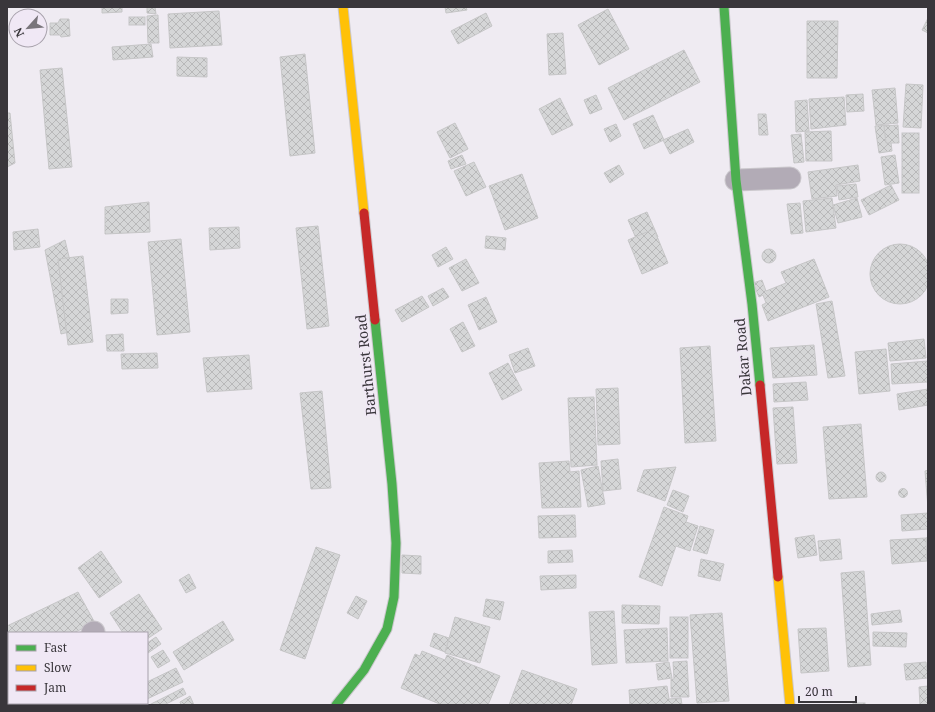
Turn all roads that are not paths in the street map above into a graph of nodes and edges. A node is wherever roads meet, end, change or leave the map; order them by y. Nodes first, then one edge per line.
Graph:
1 (343, 7) edge
2 (724, 7) edge
3 (790, 178) dead end
4 (736, 180) junction
5 (336, 705) edge
6 (790, 705) edge

1 - 5 street, Barthurst Road
2 - 4 street, Dakar Road
3 - 4 street
4 - 6 street, Dakar Road

